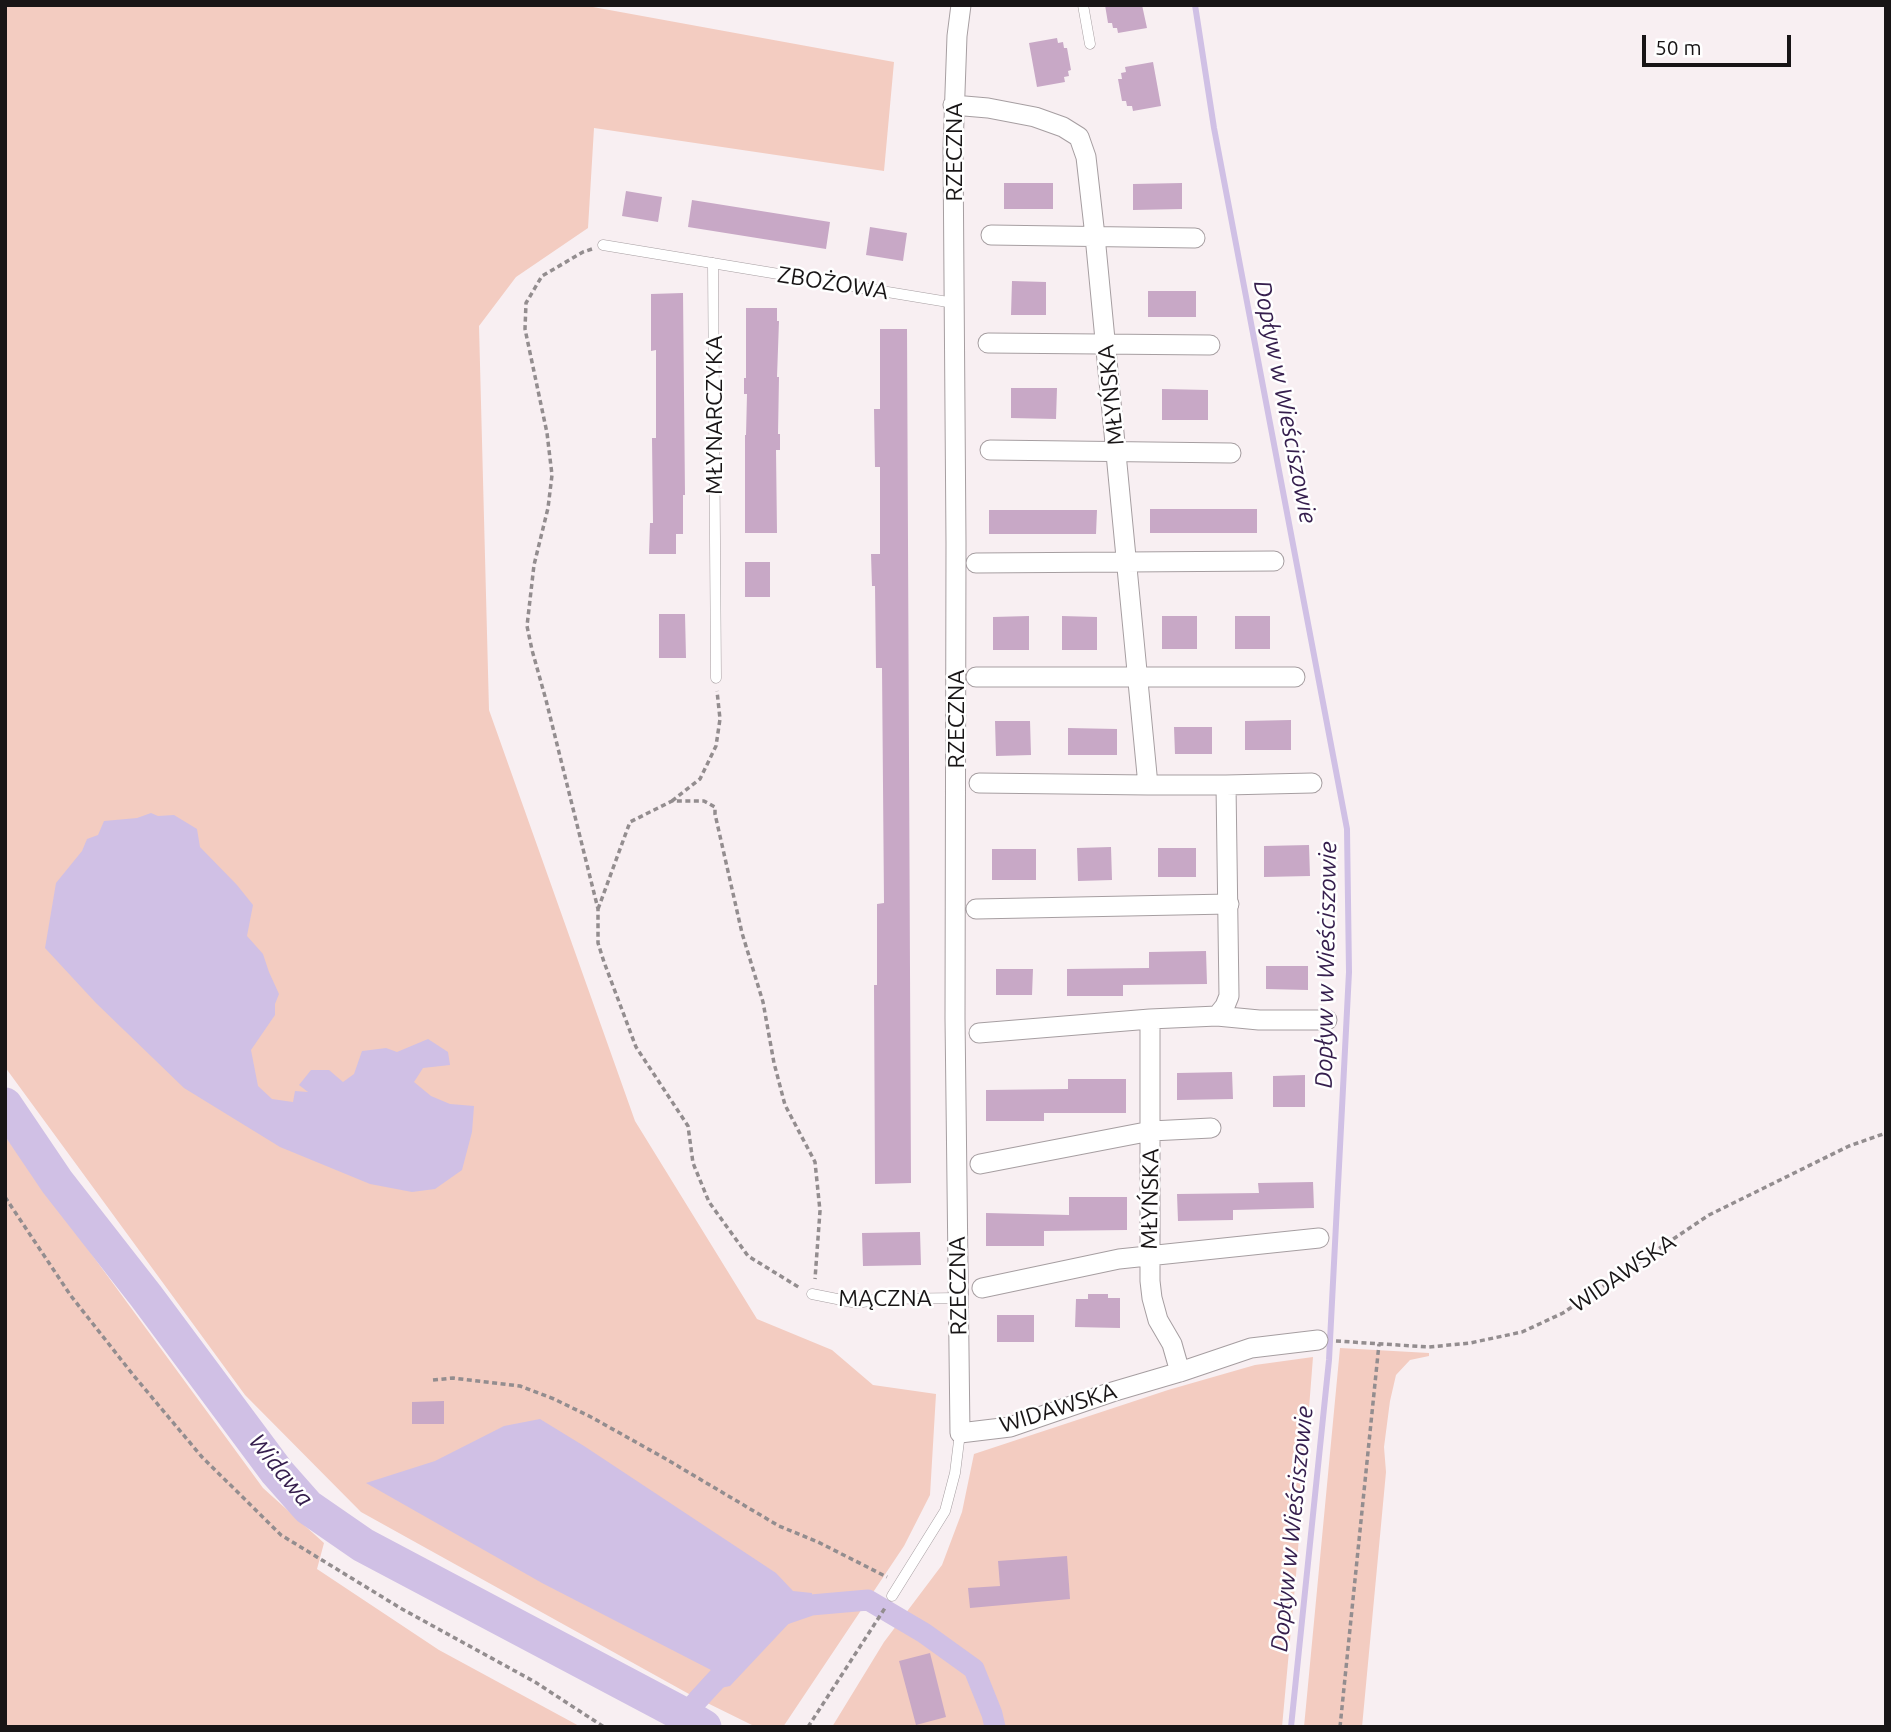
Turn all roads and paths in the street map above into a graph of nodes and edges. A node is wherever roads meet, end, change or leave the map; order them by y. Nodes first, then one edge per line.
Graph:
1 (961, 5) edge
2 (1083, 5) edge
3 (1090, 44) dead end
4 (953, 105) junction
5 (991, 235) dead end
6 (1095, 236) junction
7 (1195, 238) dead end
8 (603, 245) joint
9 (713, 263) junction
10 (954, 303) junction
11 (988, 343) dead end
12 (1106, 344) junction
13 (1210, 345) dead end
14 (990, 450) dead end
15 (1116, 451) junction
16 (1231, 453) dead end
17 (1127, 561) junction
18 (1274, 561) dead end
19 (976, 563) dead end
20 (976, 677) dead end
21 (1294, 677) dead end
22 (716, 678) joint
23 (1138, 678) junction
24 (979, 783) dead end
25 (1312, 783) dead end
26 (1148, 785) junction
27 (1226, 785) junction
28 (672, 801) junction
29 (1229, 904) junction
30 (598, 909) junction
31 (976, 909) dead end
32 (1217, 1016) junction
33 (1150, 1019) junction
34 (1327, 1020) dead end
35 (979, 1032) dead end
36 (1211, 1128) dead end
37 (1151, 1130) junction
38 (1886, 1133) edge
39 (980, 1164) dead end
40 (5, 1197) edge
41 (1319, 1238) dead end
42 (1149, 1256) junction
43 (982, 1288) dead end
44 (812, 1294) junction
45 (959, 1298) junction
46 (1318, 1340) dead end
47 (1342, 1341) dead end
48 (1379, 1344) junction
49 (1180, 1372) junction
50 (433, 1380) dead end
51 (960, 1433) junction
52 (899, 1584) junction
53 (892, 1596) dead end
54 (878, 1619) dead end
55 (604, 1727) edge
56 (808, 1727) edge
57 (1340, 1727) edge

1 - 4 street, RZECZNA
2 - 3 lane
4 - 6 street, MŁYŃSKA
4 - 10 street, RZECZNA
5 - 6 street
6 - 7 street
6 - 12 street, MŁYŃSKA
8 - 9 lane
8 - 30 path
9 - 10 lane, ZBOŻOWA
9 - 22 lane, MŁYNARCZYKA
10 - 45 street, RZECZNA
11 - 12 street
12 - 13 street
12 - 15 street, MŁYŃSKA
14 - 15 street
15 - 16 street
15 - 17 street, MŁYŃSKA
17 - 18 street
17 - 19 street
17 - 23 street, MŁYŃSKA
20 - 23 street
21 - 23 street
22 - 28 path
23 - 26 street, MŁYŃSKA
24 - 26 street
25 - 27 street
26 - 27 street
27 - 29 street
28 - 30 path
28 - 44 path
29 - 31 street
29 - 32 street
30 - 44 path
32 - 33 street
32 - 34 street
33 - 35 street
33 - 37 street, MŁYŃSKA
36 - 37 street
37 - 39 street
37 - 42 street, MŁYŃSKA
38 - 48 path, WIDAWSKA
40 - 55 path
41 - 42 street
42 - 43 street
42 - 49 street, MŁYŃSKA
44 - 45 lane, MĄCZNA
45 - 51 street, RZECZNA
46 - 49 street, WIDAWSKA
47 - 48 path, WIDAWSKA
48 - 57 path
49 - 51 street, WIDAWSKA
50 - 52 path
51 - 52 lane
52 - 53 lane
54 - 56 path

